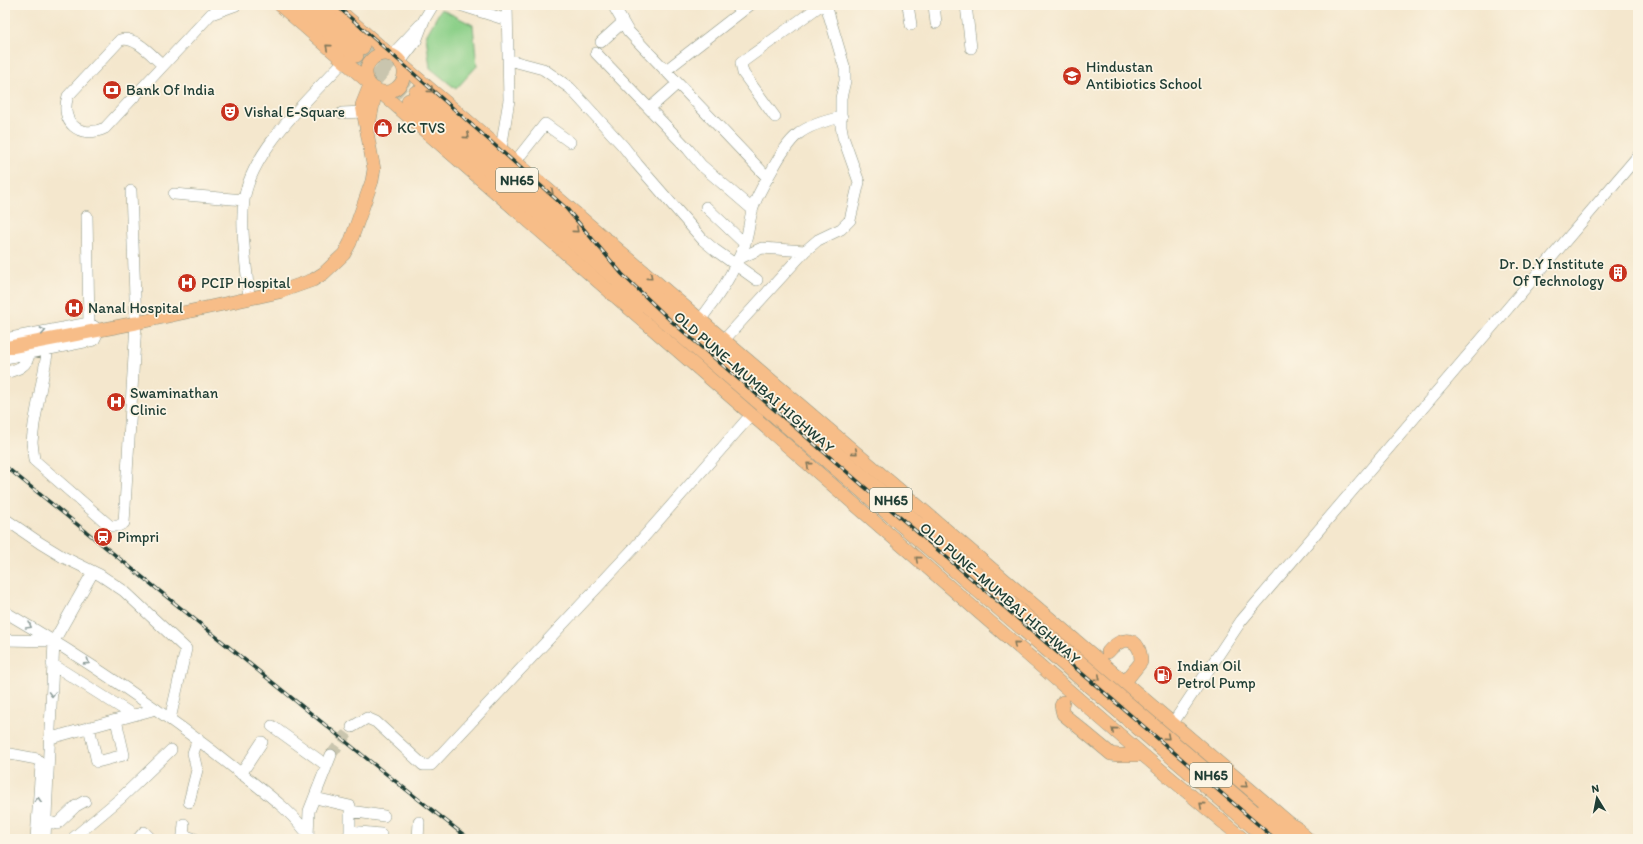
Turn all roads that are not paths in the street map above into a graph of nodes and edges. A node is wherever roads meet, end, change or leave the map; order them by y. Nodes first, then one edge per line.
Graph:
1 (236, 5) edge
2 (280, 5) edge
3 (298, 5) edge
4 (314, 5) edge
5 (333, 5) edge
6 (433, 5) edge
7 (460, 5) edge
8 (507, 5) edge
9 (613, 5) edge
10 (750, 5) edge
11 (821, 5) edge
12 (826, 5) edge
13 (908, 5) edge
14 (934, 5) edge
15 (966, 5) edge
16 (507, 20) junction
17 (622, 23) junction
18 (936, 23) dead end
19 (910, 25) dead end
20 (601, 42) dead end
21 (970, 48) dead end
22 (596, 52) dead end
23 (354, 54) junction
24 (396, 59) junction
25 (509, 60) junction
26 (163, 65) junction
27 (665, 71) junction
28 (677, 84) junction
29 (373, 87) junction
30 (650, 108) junction
31 (363, 112) junction
32 (342, 113) dead end
33 (775, 117) dead end
34 (842, 117) junction
35 (368, 129) junction
36 (570, 142) dead end
37 (501, 149) junction
38 (1638, 156) edge
39 (515, 162) junction
40 (768, 178) junction
41 (131, 191) dead end
42 (174, 194) dead end
43 (244, 200) junction
44 (706, 207) dead end
45 (752, 209) junction
46 (87, 216) dead end
47 (609, 242) junction
48 (745, 244) junction
49 (805, 252) junction
50 (737, 261) junction
51 (757, 280) dead end
52 (644, 288) junction
53 (613, 294) junction
54 (249, 298) junction
55 (652, 311) junction
56 (700, 320) junction
57 (136, 323) junction
58 (94, 326) junction
59 (5, 338) edge
60 (724, 340) junction
61 (5, 348) edge
62 (48, 349) junction
63 (28, 353) junction
64 (5, 358) edge
65 (5, 374) edge
66 (751, 415) junction
67 (5, 519) edge
68 (93, 572) junction
69 (5, 612) edge
70 (5, 640) edge
71 (54, 641) junction
72 (1108, 652) dead end
73 (52, 664) junction
74 (1125, 682) junction
75 (1063, 702) dead end
76 (156, 709) junction
77 (133, 715) junction
78 (1133, 716) junction
79 (116, 720) junction
80 (170, 720) junction
81 (1173, 724) junction
82 (272, 726) dead end
83 (89, 727) junction
84 (352, 727) tunnel mouth
85 (51, 738) junction
86 (198, 739) junction
87 (262, 742) dead end
88 (171, 750) dead end
89 (5, 753) edge
90 (1143, 755) junction
91 (241, 774) junction
92 (315, 798) junction
93 (85, 801) dead end
94 (189, 802) dead end
95 (1243, 810) junction
96 (350, 811) junction
97 (46, 821) junction
98 (419, 822) dead end
99 (1296, 828) junction
100 (183, 832) edge
101 (349, 835) edge
102 (309, 838) edge
103 (382, 838) edge
104 (36, 839) edge
105 (45, 839) edge
106 (72, 839) edge
107 (138, 839) edge
108 (151, 839) edge
109 (195, 839) edge
110 (418, 839) edge
111 (1243, 839) edge
112 (1256, 839) edge
113 (1268, 839) edge
114 (1285, 839) edge
115 (1308, 839) edge

1 - 26 street
23 -> 2 main road
3 - 23 highway
4 - 23 highway
5 - 24 main road
6 - 24 street
7 - 16 street
8 - 16 street
9 - 17 street
10 - 27 street
11 - 33 street
12 - 34 street
13 - 19 street
14 - 18 street
15 - 21 street
16 - 25 street
17 - 20 street
17 - 27 street
22 - 30 street
23 - 29 main road
23 - 43 street
24 - 29 main road
24 - 29 main road
24 -> 37 main road
25 - 37 street
25 - 50 street
26 - 26 street
27 - 28 street
28 - 30 street
28 - 40 street
29 - 31 main road
29 - 35 main road
29 - 53 main road
30 - 45 street
31 - 32 street
31 - 35 main road
34 - 40 street
34 - 49 street
35 - 54 main road
36 - 39 street
37 - 39 main road
38 - 81 street
39 -> 47 main road
40 - 45 street
41 - 57 street
42 - 43 street
43 - 54 street
44 - 48 street
45 - 48 street
46 - 58 street
47 - 52 highway
47 -> 56 main road
48 - 50 street
49 - 50 street
49 - 60 street
50 - 51 street
50 - 56 street
55 -> 52 highway, NH65
52 -> 78 highway, OLD PUNE–MUMBAI HIGHWAY / NH65
53 - 55 highway
53 - 66 main road
54 - 57 main road
55 - 78 highway, OLD PUNE–MUMBAI HIGHWAY / NH65
56 - 60 main road
57 - 58 main road
57 - 62 street
59 -> 58 street
58 - 61 main road
58 - 62 street
60 -> 74 main road
62 - 63 street
63 - 64 street
63 - 65 street
66 - 84 street
90 -> 66 main road
67 - 68 street
68 - 71 street
68 - 80 street
69 -> 71 street
70 - 71 street
71 - 73 street
71 -> 76 street
72 - 74 main road
73 - 77 street
73 -> 85 street
74 - 81 main road
75 - 90 main road
76 - 77 street
76 - 80 street
77 - 79 street
78 - 95 highway, NH65
79 - 83 street
79 - 83 street
80 - 86 street
81 -> 99 main road
82 - 92 street
83 - 85 street
85 - 97 street
86 - 91 street
86 - 94 street
87 - 91 street
88 - 106 street
104 -> 89 street
111 -> 90 main road
91 - 102 street
92 - 96 street
92 - 102 street
93 - 97 street
95 - 99 highway
95 - 112 highway
95 - 113 highway, NH65
95 - 114 highway, NH65
96 - 101 street
96 - 103 street
97 - 105 street
98 - 110 street
99 - 115 main road
100 - 109 street
101 - 103 street
107 - 108 street

